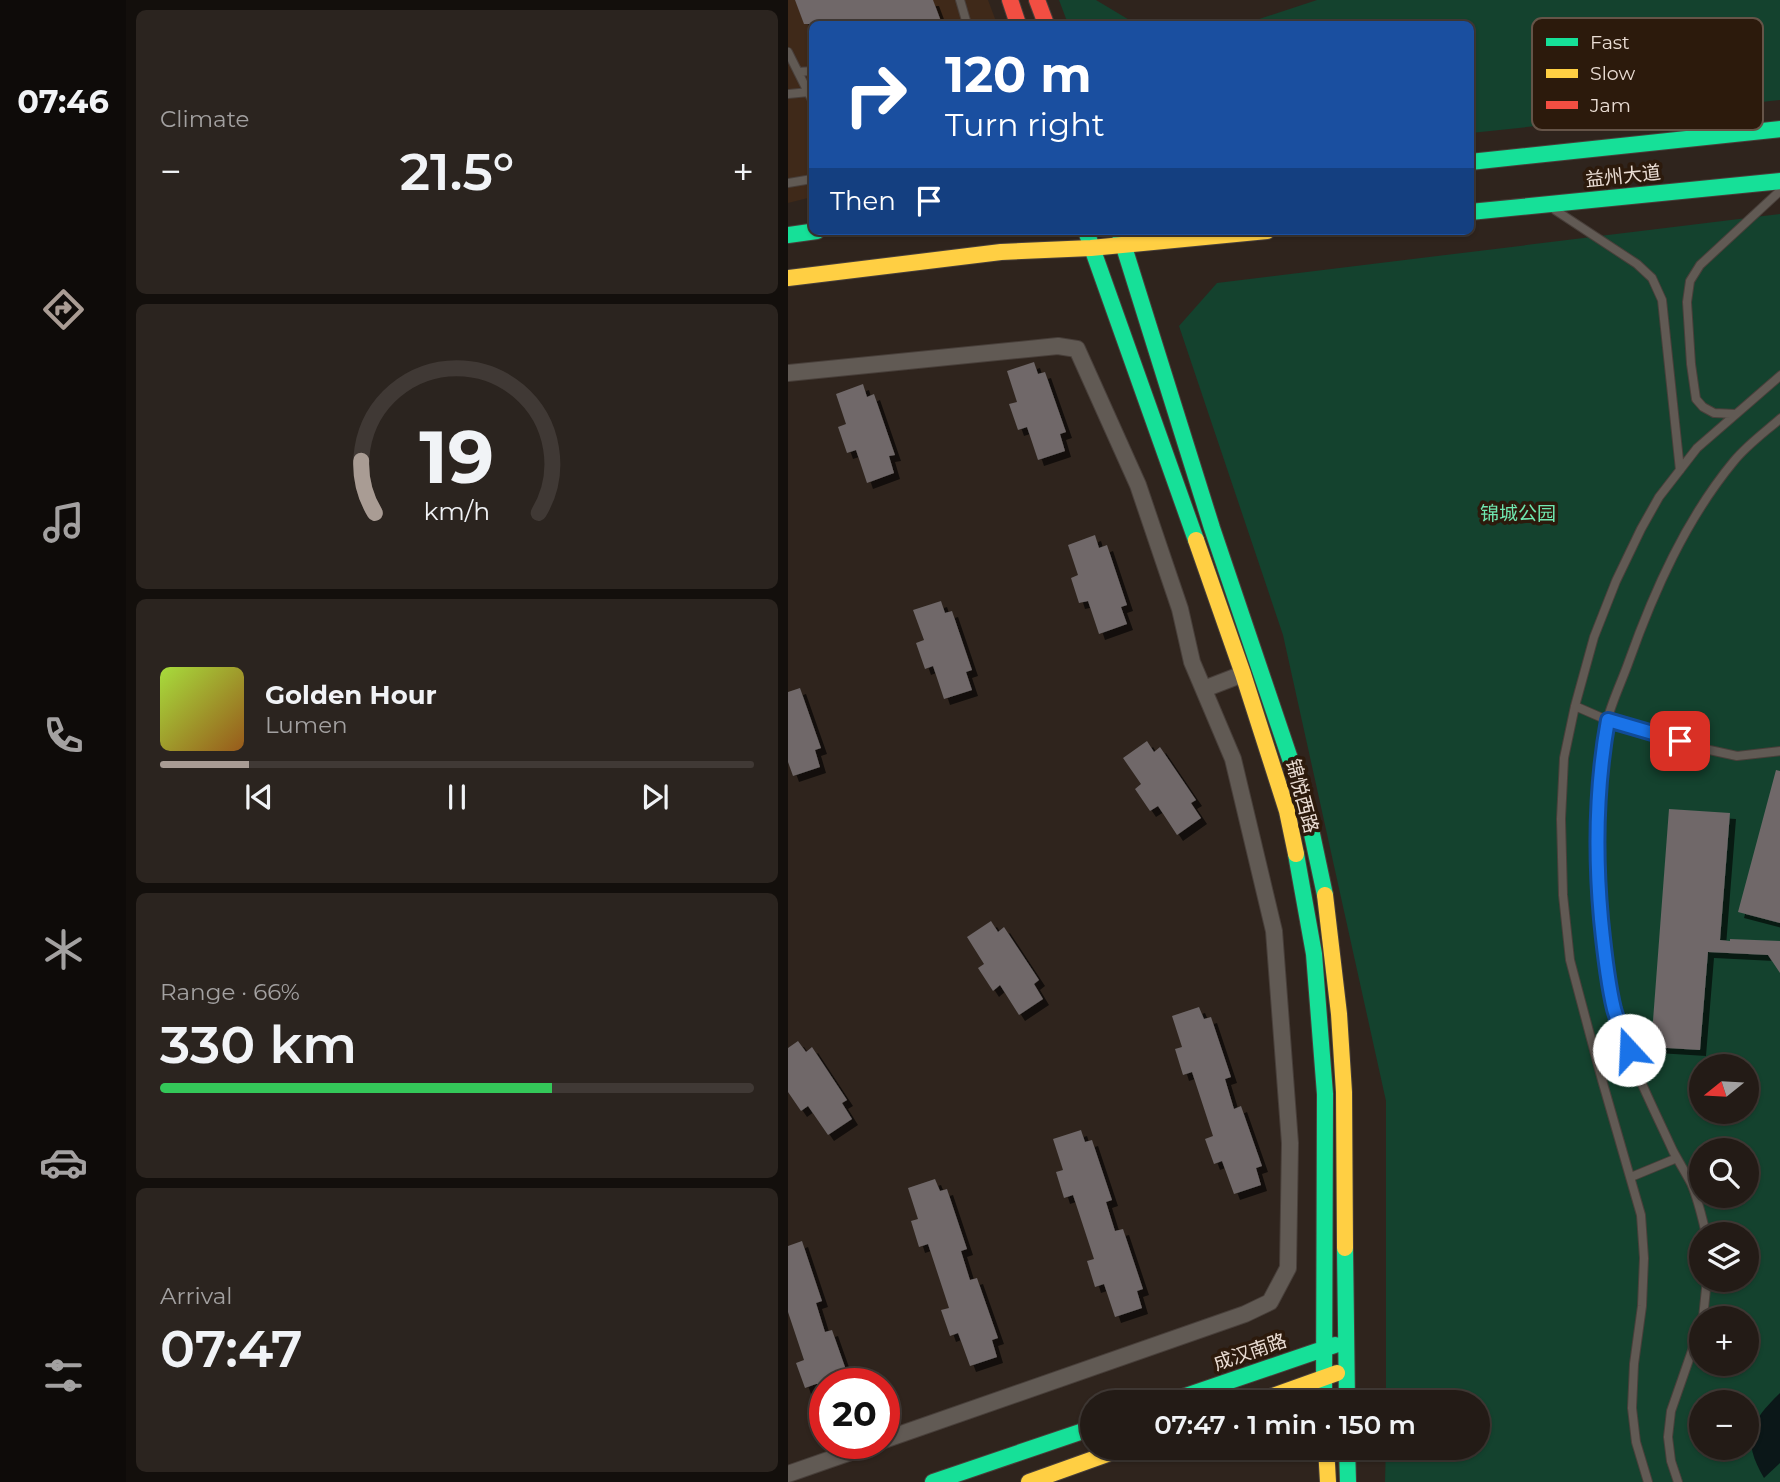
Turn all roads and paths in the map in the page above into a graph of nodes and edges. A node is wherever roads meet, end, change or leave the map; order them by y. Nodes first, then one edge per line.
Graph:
1 (961, 0) edge
2 (1010, 0) edge
3 (1037, 0) edge
4 (966, 21) edge
5 (1017, 21) edge
6 (1045, 21) edge
7 (788, 52) edge
8 (809, 71) edge
9 (798, 72) junction
10 (809, 92) edge
11 (788, 94) edge
12 (809, 96) edge
13 (1780, 129) edge
14 (1474, 162) edge
15 (809, 180) edge
16 (1780, 181) edge
17 (788, 183) edge
18 (1780, 190) edge
19 (1547, 205) junction
20 (1474, 212) edge
21 (809, 232) edge
22 (788, 235) edge
23 (1087, 235) edge
24 (1184, 235) edge
25 (1122, 238) edge
26 (1091, 248) junction
27 (788, 278) edge
28 (788, 373) edge
29 (1780, 375) edge
30 (1736, 414) junction
31 (1780, 418) edge
32 (1680, 470) junction
33 (1243, 674) junction
34 (1203, 689) junction
35 (1575, 706) junction
36 (1608, 720) junction
37 (1780, 751) edge
38 (1677, 1158) junction
39 (1630, 1177) junction
40 (1703, 1222) edge
41 (1344, 1341) junction
42 (1323, 1349) junction
43 (1689, 1358) edge
44 (1346, 1370) junction
45 (1323, 1378) junction
46 (1203, 1390) edge
47 (1290, 1390) edge
48 (1324, 1390) edge
49 (1347, 1390) edge
50 (1080, 1432) edge
51 (900, 1434) edge
52 (831, 1459) edge
53 (1091, 1460) edge
54 (1327, 1460) edge
55 (1347, 1460) edge
56 (788, 1474) edge
57 (933, 1482) edge
58 (1029, 1482) edge
59 (1328, 1482) edge
60 (1348, 1482) edge
61 (1648, 1482) edge
62 (1678, 1482) edge

1 - 4 lane
2 - 5 main road
3 - 6 main road
7 - 9 lane
8 - 9 lane
9 - 10 lane
11 - 12 lane
13 - 14 main road, 益州大道
15 - 17 lane
16 - 19 main road, 益州大道
18 - 30 lane
19 - 20 main road, 益州大道
19 - 32 lane
21 - 22 main road
23 - 26 main road, 锦悦西路
24 - 25 main road
25 - 26 main road
25 - 41 main road, 锦悦西路
26 - 27 main road
26 - 33 main road, 锦悦西路
28 - 34 street
29 - 30 lane
30 - 32 lane
31 - 36 lane
32 - 35 lane
33 - 34 street
33 - 42 main road, 锦悦西路
34 - 51 street
35 - 36 lane
35 - 39 lane
36 - 37 lane
36 - 38 lane
38 - 39 lane
38 - 40 lane
39 - 61 lane
41 - 42 main road, 成汉南路
41 - 44 main road, 锦悦西路
42 - 45 main road, 锦悦西路
42 - 46 main road, 成汉南路
43 - 62 lane
44 - 45 main road
44 - 49 main road, 锦悦西路
45 - 47 main road
45 - 48 main road, 锦悦西路
50 - 57 main road
52 - 56 street
53 - 58 main road
54 - 59 main road
55 - 60 main road

